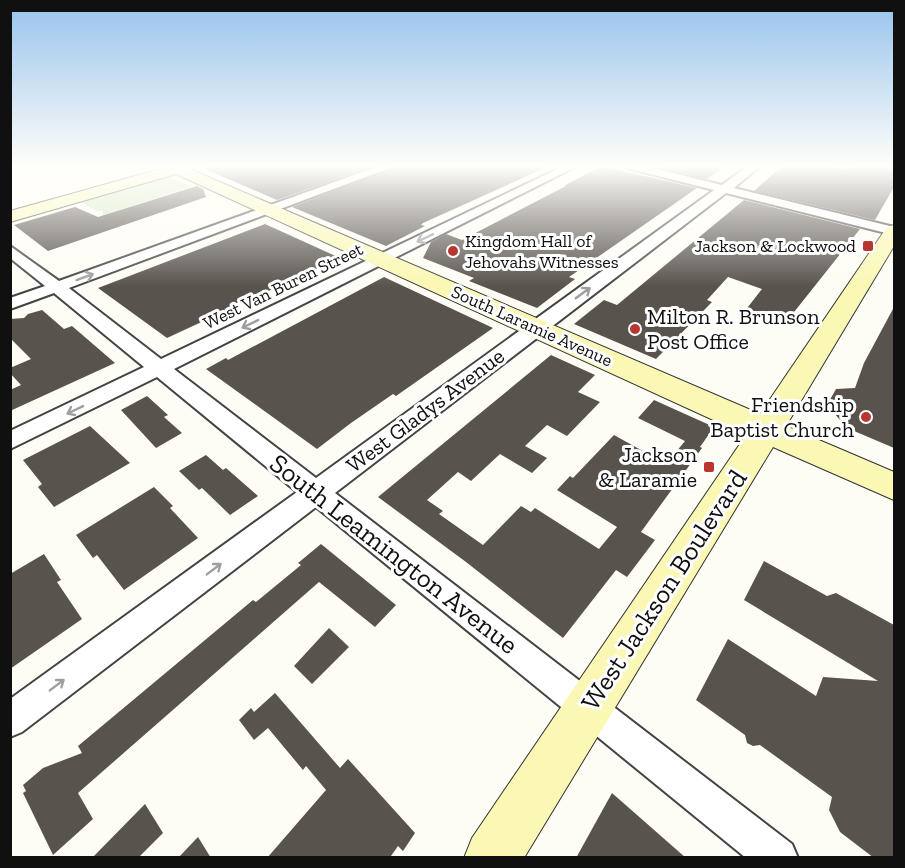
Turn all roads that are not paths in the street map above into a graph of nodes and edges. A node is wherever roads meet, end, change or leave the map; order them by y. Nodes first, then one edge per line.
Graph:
1 (45, 207) edge
2 (261, 207) edge
3 (278, 207) edge
4 (490, 207) edge
5 (700, 207) edge
6 (795, 207) edge
7 (268, 210) junction
8 (10, 217) edge
9 (894, 231) edge
10 (10, 250) edge
11 (381, 260) junction
12 (57, 287) junction
13 (10, 304) edge
14 (536, 328) junction
15 (160, 368) junction
16 (767, 430) junction
17 (10, 441) edge
18 (894, 487) edge
19 (316, 492) junction
20 (588, 707) junction
21 (10, 720) edge
22 (492, 858) edge
23 (778, 858) edge

1 - 8 street
2 - 7 street, South Laramie Avenue
3 - 7 street
4 -> 11 street, West Van Buren Street
14 -> 5 street, West Gladys Avenue
6 - 9 street
7 - 11 street, South Laramie Avenue
12 -> 7 street
9 - 16 street, West Jackson Boulevard
10 - 12 street, South Leamington Avenue
11 - 14 street, South Laramie Avenue
11 -> 15 street, West Van Buren Street
12 - 13 street
12 - 15 street, South Leamington Avenue
14 - 16 street, South Laramie Avenue
14 - 19 street, West Gladys Avenue
15 -> 17 street, West Van Buren Street
15 - 19 street, South Leamington Avenue
16 - 18 street, South Laramie Avenue
16 - 20 street, West Jackson Boulevard
19 - 20 street, South Leamington Avenue
21 -> 19 street, West Gladys Avenue
20 - 22 street, West Jackson Boulevard
20 - 23 street, South Leamington Avenue

